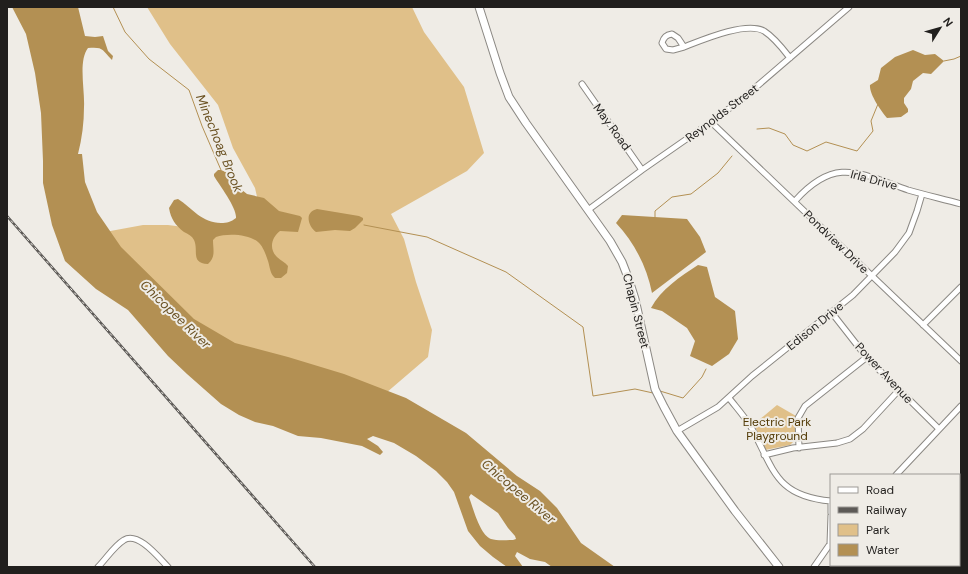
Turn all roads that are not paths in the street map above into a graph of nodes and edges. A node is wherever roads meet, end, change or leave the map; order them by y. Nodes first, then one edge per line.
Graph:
1 (479, 7) edge
2 (849, 7) edge
3 (684, 47) dead end
4 (790, 58) junction
5 (582, 84) dead end
6 (711, 122) junction
7 (642, 170) junction
8 (922, 194) junction
9 (795, 201) junction
10 (961, 204) edge
11 (588, 210) junction
12 (871, 276) junction
13 (961, 287) edge
14 (832, 313) junction
15 (923, 325) junction
16 (867, 357) junction
17 (961, 361) edge
18 (899, 390) junction
19 (729, 398) junction
20 (961, 406) edge
21 (939, 429) junction
22 (677, 431) junction
23 (799, 448) junction
24 (764, 455) junction
25 (897, 474) edge
26 (830, 501) edge
27 (830, 545) edge
28 (98, 567) edge
29 (168, 567) edge
30 (779, 567) edge
31 (814, 567) edge

1 - 11 main road, Chapin Street
2 - 4 street, Reynolds Street
3 - 4 street
4 - 6 street, Reynolds Street
5 - 7 street, May Road
6 - 7 street, Reynolds Street
6 - 9 street, Pondview Drive
7 - 11 street, Reynolds Street
8 - 9 street, Irla Drive
8 - 10 street, Irla Drive
8 - 12 street, Edison Drive
9 - 12 street, Pondview Drive
11 - 22 main road, Chapin Street
12 - 14 street, Edison Drive
12 - 15 street, Pondview Drive
13 - 15 street
14 - 16 street, Power Avenue
14 - 19 street, Edison Drive
15 - 17 street, Pondview Drive
16 - 18 street, Power Avenue
16 - 23 street
18 - 21 street, Power Avenue
18 - 23 street
19 - 22 street, Edison Drive
19 - 24 street
20 - 21 street
21 - 25 street
22 - 30 main road, Chapin Street
23 - 24 street
24 - 26 street
27 - 31 street
28 - 29 street

